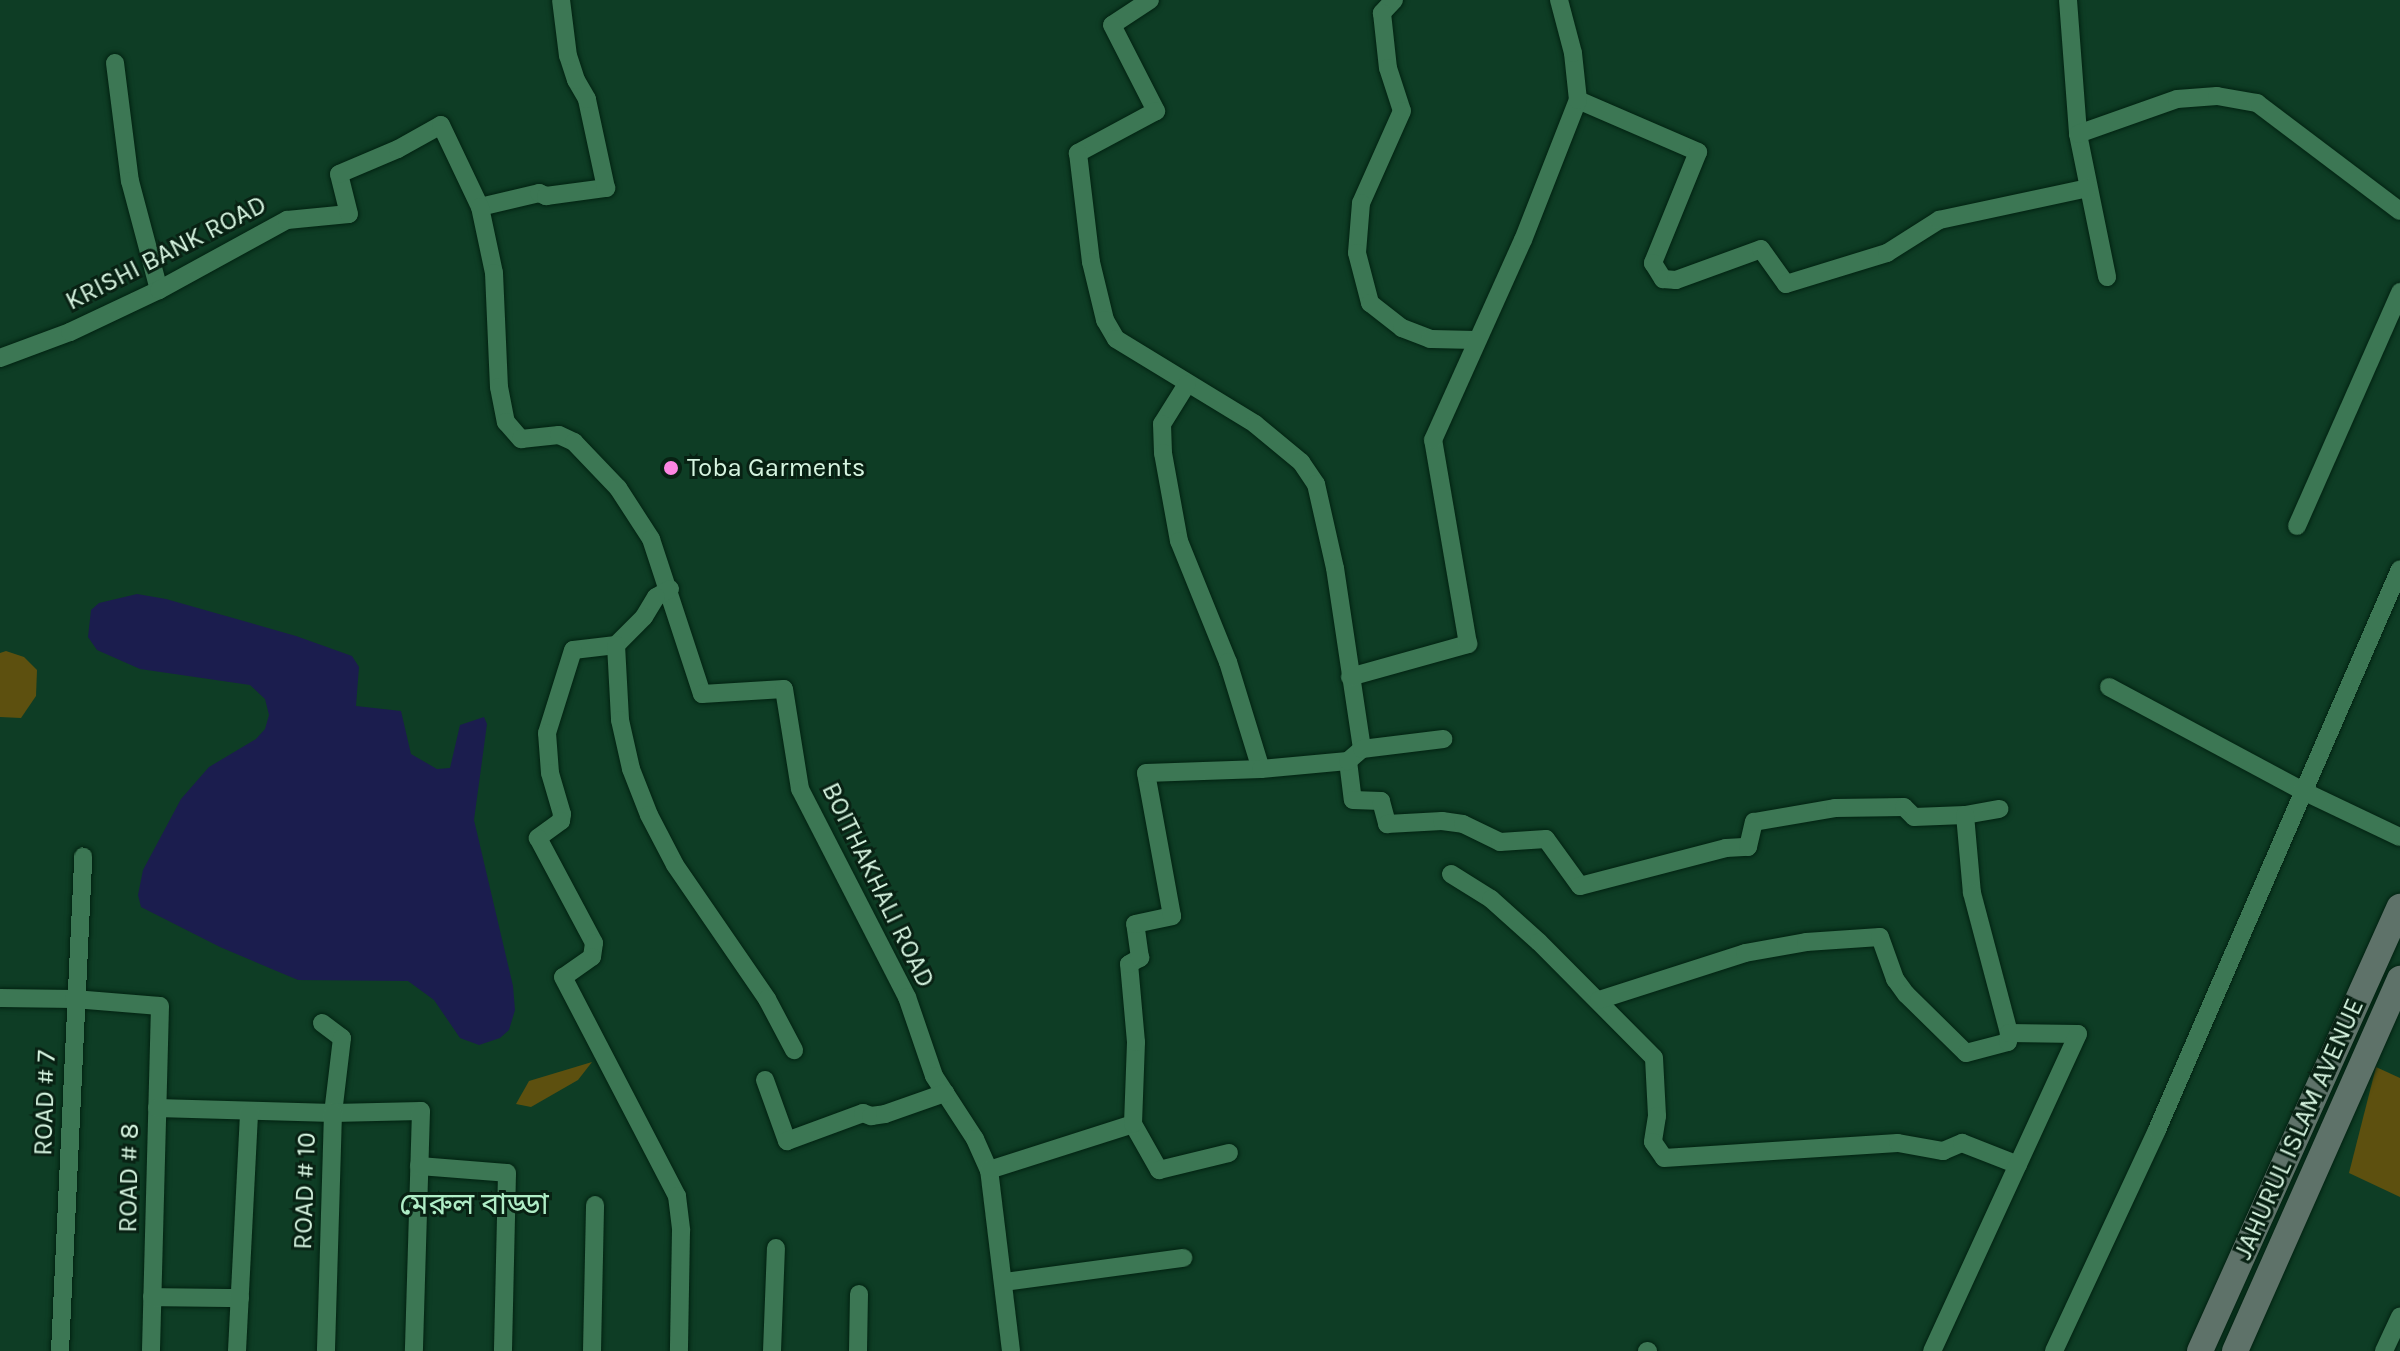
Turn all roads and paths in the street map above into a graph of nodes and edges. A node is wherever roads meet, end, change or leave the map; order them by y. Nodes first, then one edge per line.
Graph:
1 (561, 0) edge
2 (1394, 0) edge
3 (1559, 0) edge
4 (2068, 0) edge
5 (1139, 3) edge
6 (115, 63) dead end
7 (1578, 100) junction
8 (441, 125) joint
9 (2078, 134) junction
10 (2088, 188) junction
11 (480, 207) junction
12 (2400, 211) edge
13 (2107, 277) dead end
14 (159, 290) junction
15 (2400, 292) edge
16 (1477, 340) junction
17 (0, 358) edge
18 (1187, 384) junction
19 (2297, 526) dead end
20 (2400, 569) edge
21 (670, 589) junction
22 (616, 645) junction
23 (1350, 677) junction
24 (2109, 687) dead end
25 (1443, 739) dead end
26 (1355, 755) junction
27 (1261, 769) junction
28 (2303, 791) junction
29 (1999, 809) dead end
30 (1965, 815) junction
31 (2400, 837) edge
32 (83, 857) dead end
33 (1451, 874) dead end
34 (2400, 907) edge
35 (2400, 979) edge
36 (0, 998) edge
37 (74, 999) junction
38 (1599, 1000) junction
39 (322, 1023) dead end
40 (2009, 1033) junction
41 (794, 1050) dead end
42 (765, 1080) dead end
43 (945, 1093) junction
44 (157, 1108) junction
45 (249, 1111) junction
46 (333, 1113) junction
47 (1133, 1124) junction
48 (1229, 1153) dead end
49 (2018, 1165) junction
50 (419, 1166) junction
51 (989, 1170) junction
52 (595, 1205) dead end
53 (776, 1248) dead end
54 (1183, 1258) dead end
55 (1005, 1282) junction
56 (859, 1294) dead end
57 (152, 1297) junction
58 (240, 1298) junction
59 (2400, 1317) edge
60 (60, 1351) edge
61 (151, 1351) edge
62 (237, 1351) edge
63 (326, 1351) edge
64 (414, 1351) edge
65 (503, 1351) edge
66 (592, 1351) edge
67 (679, 1351) edge
68 (772, 1351) edge
69 (858, 1351) edge
70 (1011, 1351) edge
71 (1932, 1351) edge
72 (2054, 1351) edge
73 (2200, 1351) edge
74 (2235, 1351) edge
75 (2384, 1351) edge

1 - 11 street
2 - 16 street
3 - 7 street
4 - 9 street
5 - 18 street
6 - 14 street
7 - 10 street
7 - 16 street
8 - 11 street, BOITHAKHALI ROAD
8 - 14 street, KRISHI BANK ROAD
9 - 10 street
9 - 12 street
10 - 13 street
11 - 21 street, BOITHAKHALI ROAD
14 - 17 street, KRISHI BANK ROAD
15 - 19 street
16 - 23 street
18 - 23 street
18 - 27 street
20 - 28 street
21 - 22 street
21 - 43 street, BOITHAKHALI ROAD
22 - 41 street
22 - 67 street
23 - 26 street
24 - 28 street
25 - 26 street
26 - 27 street
26 - 30 street
27 - 47 street
28 - 31 street
28 - 72 street
29 - 30 street
30 - 40 street
32 - 37 street, ROAD # 7
33 - 38 street
34 - 73 street, JAHURUL ISLAM AVENUE
35 - 74 street, JAHURUL ISLAM AVENUE
36 - 37 street
37 - 44 street, ROAD # 8
37 - 60 street, ROAD # 7
38 - 40 street
38 - 49 street
39 - 46 street
40 - 49 street
42 - 43 street
43 - 51 street, BOITHAKHALI ROAD
44 - 45 street, ROAD # 10
44 - 57 street, ROAD # 8
45 - 46 street, ROAD # 10
45 - 58 street
46 - 50 street
46 - 63 street, ROAD # 10
47 - 48 street
47 - 51 street
49 - 71 street
50 - 64 street
50 - 65 street
51 - 55 street, BOITHAKHALI ROAD
52 - 66 street
53 - 68 street
54 - 55 street
55 - 70 street, BOITHAKHALI ROAD
56 - 69 street
57 - 58 street
57 - 61 street, ROAD # 8
58 - 62 street
59 - 75 street

